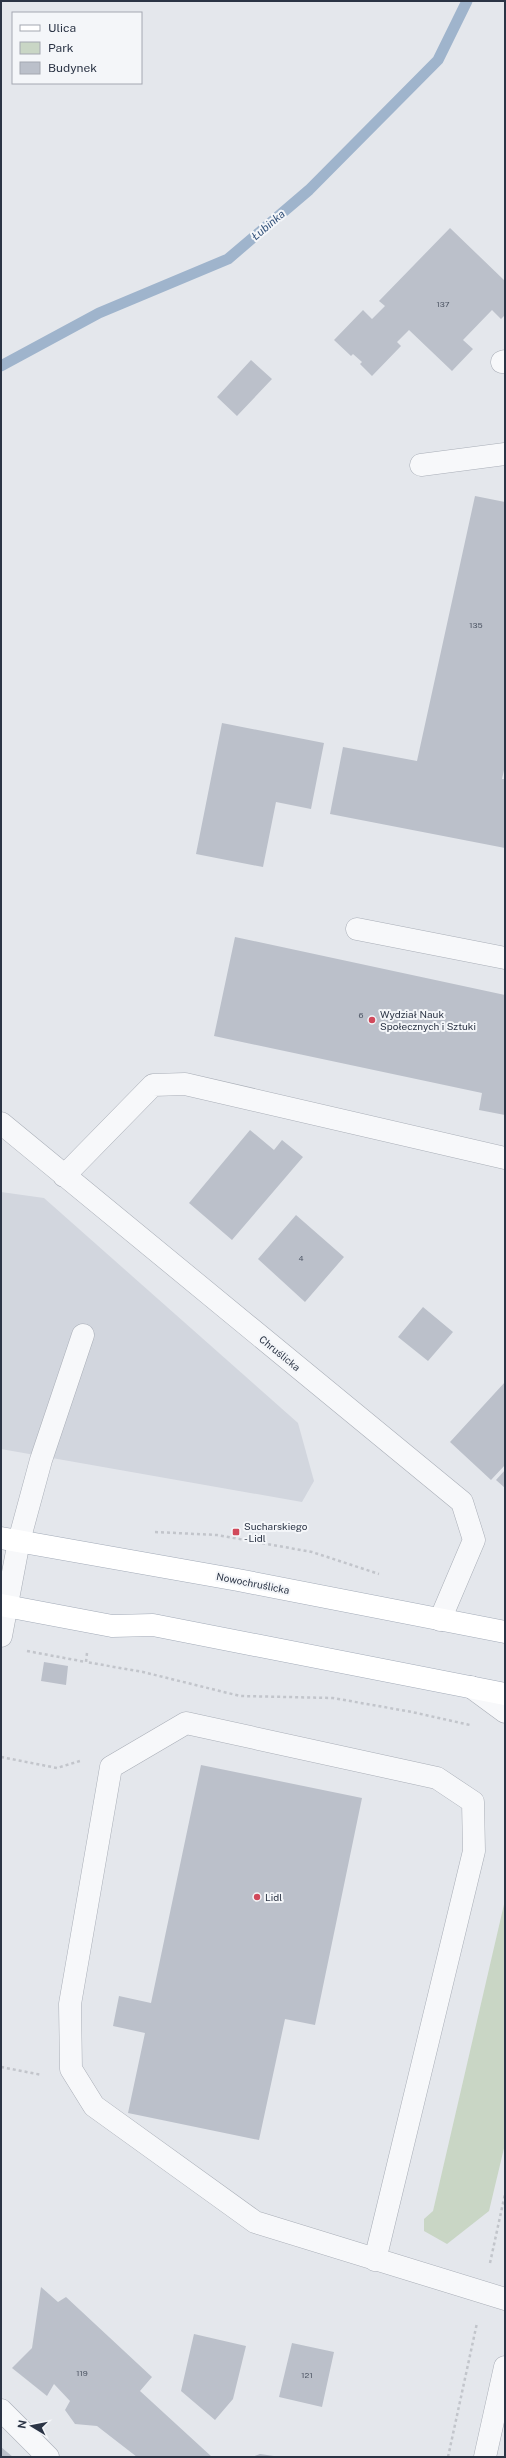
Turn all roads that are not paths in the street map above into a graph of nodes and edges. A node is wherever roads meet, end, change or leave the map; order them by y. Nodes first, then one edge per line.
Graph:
1 (505, 454) edge
2 (421, 465) dead end
3 (357, 929) dead end
4 (505, 958) edge
5 (1, 1123) edge
6 (505, 1158) edge
7 (64, 1176) junction
8 (83, 1335) dead end
9 (10, 1539) edge
10 (4, 1606) edge
11 (440, 1620) junction
12 (505, 1632) edge
13 (1, 1636) edge
14 (472, 1687) junction
15 (505, 1694) edge
16 (505, 1712) edge
17 (375, 2260) junction
18 (505, 2299) edge
19 (505, 2366) edge
20 (1, 2410) edge
21 (48, 2457) edge
22 (485, 2457) edge

1 - 2 street
3 - 4 street
5 - 7 street, Chruślicka
6 - 7 street
7 - 11 street, Chruślicka
8 - 9 street
9 - 10 street
9 - 11 main road, Nowochruślicka
10 - 13 street
10 - 14 main road
11 - 12 main road, Nowochruślicka
14 - 15 main road
14 - 16 street
17 - 17 street
17 - 18 street
19 - 22 street
20 - 21 street

